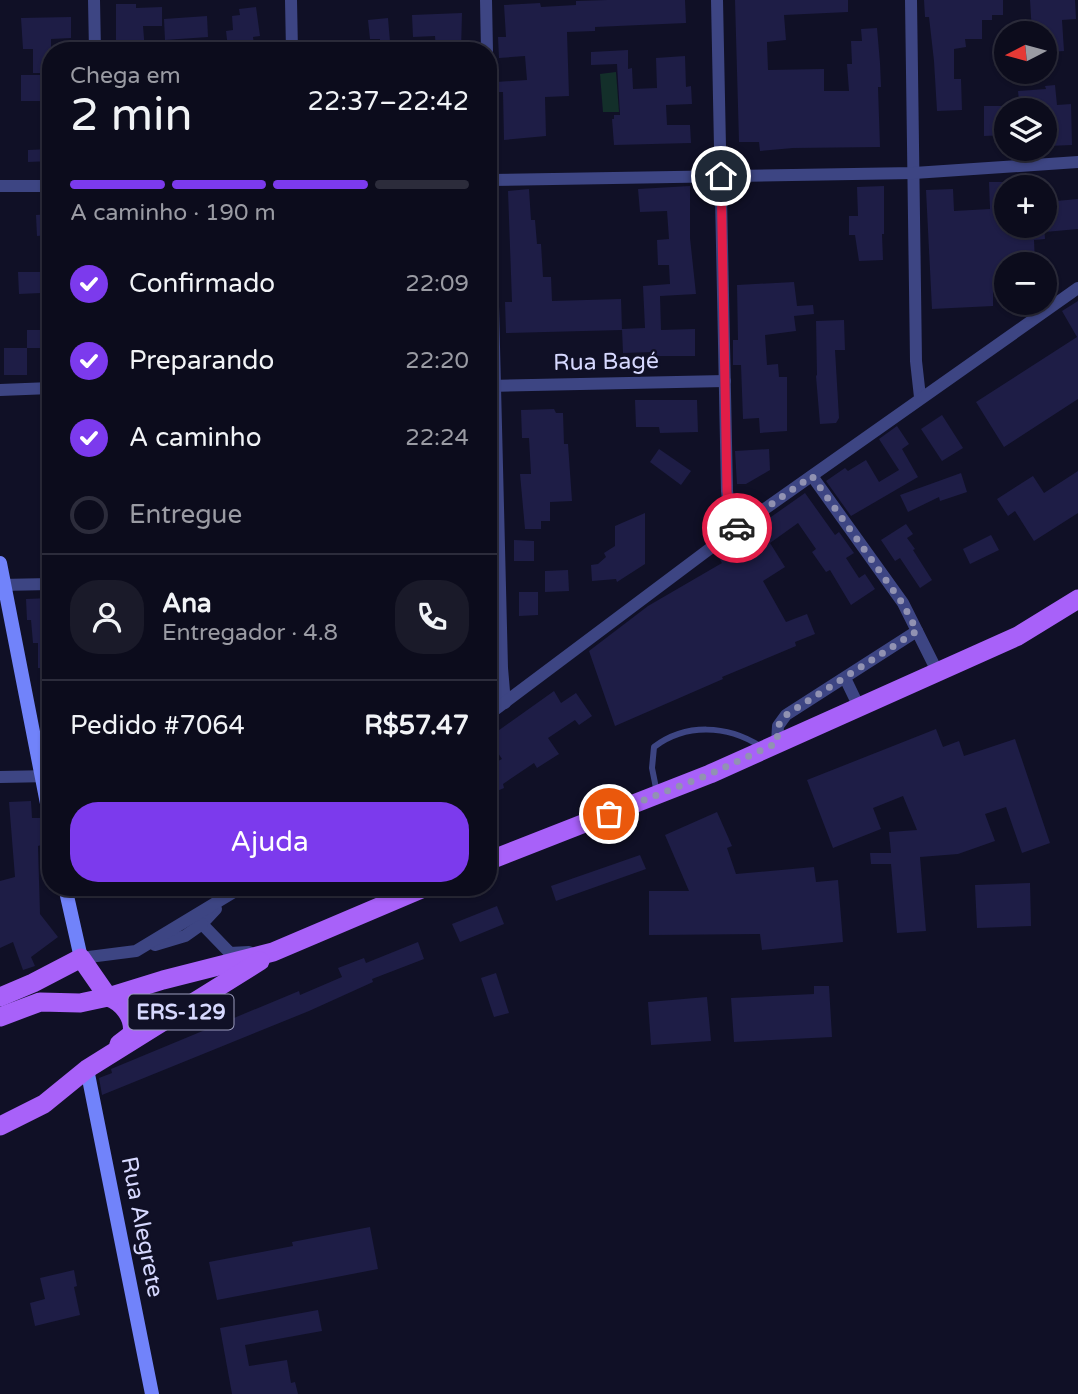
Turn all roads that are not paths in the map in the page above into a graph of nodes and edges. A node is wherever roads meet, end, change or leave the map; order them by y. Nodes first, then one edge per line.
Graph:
1 (94, 0) edge
2 (291, 0) edge
3 (485, 0) edge
4 (716, 0) edge
5 (911, 0) edge
6 (95, 42) edge
7 (292, 42) edge
8 (487, 42) edge
9 (1078, 162) edge
10 (914, 173) junction
11 (721, 176) junction
12 (497, 180) edge
13 (0, 186) edge
14 (42, 186) edge
15 (1078, 288) edge
16 (725, 380) junction
17 (497, 386) edge
18 (42, 388) edge
19 (0, 390) edge
20 (920, 397) junction
21 (812, 476) junction
22 (732, 532) junction
23 (0, 563) edge
24 (42, 584) edge
25 (3, 585) edge
26 (1078, 599) edge
27 (497, 611) edge
28 (917, 631) junction
29 (938, 673) junction
30 (845, 678) junction
31 (505, 703) junction
32 (859, 707) junction
33 (497, 709) edge
34 (770, 746) junction
35 (42, 762) edge
36 (42, 776) edge
37 (0, 777) edge
38 (657, 795) junction
39 (497, 857) edge
40 (67, 896) edge
41 (229, 896) edge
42 (232, 896) edge
43 (405, 896) edge
44 (202, 924) junction
45 (136, 951) junction
46 (273, 952) junction
47 (80, 958) junction
48 (0, 997) edge
49 (108, 997) junction
50 (0, 1017) edge
51 (88, 1069) junction
52 (44, 1104) junction
53 (0, 1126) edge
54 (0, 1138) edge
55 (152, 1394) edge

1 - 6 street
2 - 7 street
3 - 8 street
4 - 11 street
5 - 10 street
9 - 10 street
10 - 11 street
10 - 20 street
11 - 12 street
11 - 16 street
13 - 14 street
15 - 20 street
16 - 17 street, Rua Bagé
16 - 22 street
18 - 19 street
20 - 21 street
21 - 22 street
21 - 28 street
22 - 31 street
23 - 25 street
24 - 25 street
25 - 35 street
26 - 29 main road
27 - 31 street
28 - 29 street
28 - 30 street
29 - 32 main road
30 - 32 street
30 - 34 street
31 - 33 street
32 - 34 main road
34 - 38 main road
34 - 38 lane
36 - 37 street
38 - 39 main road
40 - 47 street
41 - 45 street
42 - 44 street
43 - 46 main road, ERS-129
44 - 45 street
44 - 46 street
45 - 47 street
46 - 49 main road, ERS-129
46 - 51 main road, ERS-129
47 - 48 main road
47 - 49 main road
49 - 50 main road, ERS-129
49 - 51 main road
51 - 52 main road, ERS-129
51 - 55 street, Rua Alegrete
52 - 53 main road, ERS-129
52 - 54 main road

